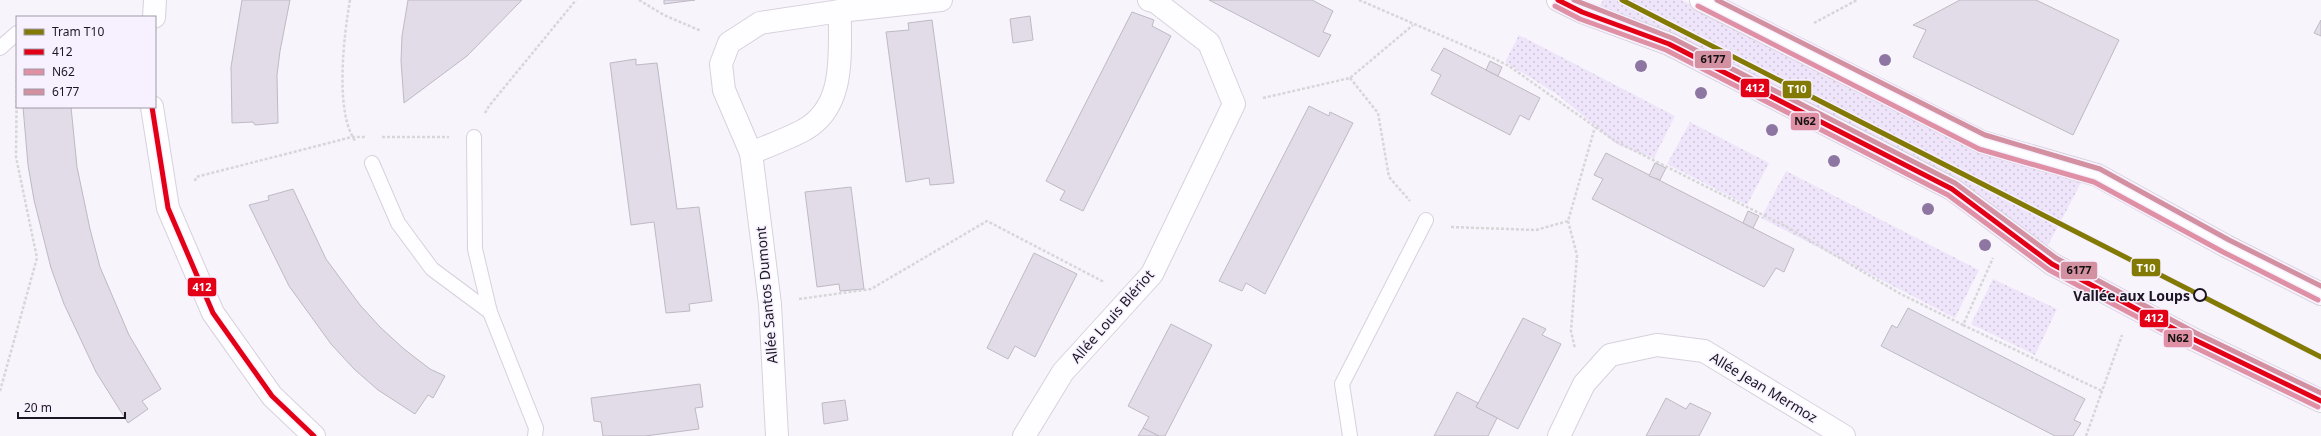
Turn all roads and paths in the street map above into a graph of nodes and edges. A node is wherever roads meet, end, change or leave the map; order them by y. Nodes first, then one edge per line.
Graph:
1 (155, 0) edge
2 (350, 0) edge
3 (576, 0) edge
4 (639, 0) edge
5 (940, 0) edge
6 (1149, 0) edge
7 (1359, 0) edge
8 (1558, 0) edge
9 (1701, 0) edge
10 (1857, 0) edge
11 (840, 11) junction
12 (154, 16) edge
13 (1413, 25) junction
14 (16, 34) edge
15 (1780, 40) junction
16 (729, 43) junction
17 (0, 48) edge
18 (1350, 78) junction
19 (1234, 104) junction
20 (16, 108) edge
21 (152, 108) edge
22 (1595, 127) junction
23 (474, 136) junction
24 (352, 137) junction
25 (367, 137) dead end
26 (375, 137) dead end
27 (751, 153) junction
28 (372, 163) joint
29 (168, 208) junction
30 (1426, 220) junction
31 (1568, 221) junction
32 (1994, 258) dead end
33 (2321, 294) edge
34 (1133, 296) junction
35 (770, 304) junction
36 (490, 312) junction
37 (1963, 325) junction
38 (2123, 332) dead end
39 (1584, 384) junction
40 (0, 391) edge
41 (2102, 391) junction
42 (2321, 401) edge
43 (314, 436) edge
44 (535, 436) edge
45 (776, 436) edge
46 (1024, 436) edge
47 (1350, 436) edge
48 (1559, 436) edge
49 (1844, 436) edge
50 (2086, 436) edge

1 - 12 street
2 - 24 path
3 - 23 path
4 - 16 path
5 - 11 street
6 - 19 street
7 - 13 path
8 - 42 street
9 - 15 street
10 - 15 path
11 - 16 street
11 - 27 street
13 - 18 path
13 - 22 path
14 - 17 lane
15 - 33 street
16 - 27 street, Allée Santos Dumont
18 - 19 path
18 - 30 path
19 - 34 street, Allée Louis Blériot
20 - 40 path
21 - 29 street
22 - 31 path
22 - 37 path
23 - 26 path
23 - 36 lane
24 - 25 path
24 - 28 path
24 - 29 path
27 - 35 street, Allée Santos Dumont
28 - 36 lane
29 - 43 street
30 - 31 path
30 - 47 lane
31 - 39 path
32 - 37 path
34 - 35 path
34 - 46 street, Allée Louis Blériot
35 - 45 street, Allée Santos Dumont
36 - 44 lane
37 - 41 path
38 - 41 path
39 - 48 street, Allée Jean Mermoz
39 - 49 street, Allée Jean Mermoz
41 - 50 path

